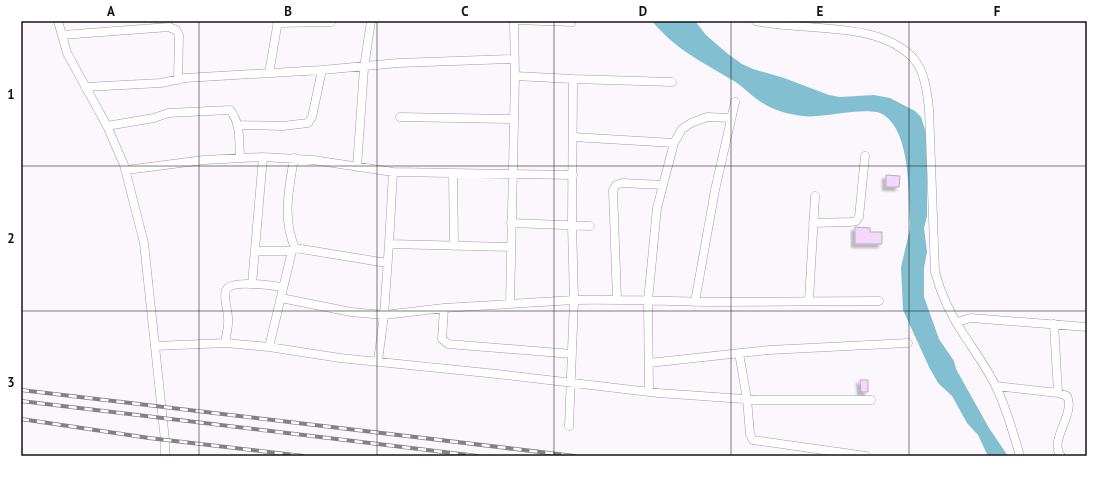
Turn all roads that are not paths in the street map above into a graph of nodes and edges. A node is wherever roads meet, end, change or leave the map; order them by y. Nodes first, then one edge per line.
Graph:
1 (58, 21) edge
2 (371, 21) edge
3 (756, 21) edge
4 (277, 22) edge
5 (331, 22) dead end
6 (514, 22) edge
7 (785, 23) edge
8 (573, 24) dead end
9 (823, 25) edge
10 (62, 35) junction
11 (513, 59) junction
12 (364, 68) junction
13 (322, 70) junction
14 (269, 74) junction
15 (515, 76) junction
16 (573, 79) junction
17 (178, 80) junction
18 (672, 82) dead end
19 (85, 87) junction
20 (735, 102) dead end
21 (400, 117) dead end
22 (731, 118) junction
23 (514, 119) junction
24 (238, 125) junction
25 (108, 126) junction
26 (573, 137) junction
27 (674, 143) junction
28 (865, 156) dead end
29 (263, 157) junction
30 (240, 158) junction
31 (294, 158) junction
32 (357, 167) junction
33 (126, 170) junction
34 (393, 172) junction
35 (453, 174) junction
36 (512, 174) junction
37 (573, 175) junction
38 (663, 185) junction
39 (815, 196) dead end
40 (814, 223) junction
41 (511, 224) junction
42 (572, 225) junction
43 (590, 226) dead end
44 (389, 244) junction
45 (454, 246) junction
46 (510, 247) junction
47 (293, 249) junction
48 (255, 251) junction
49 (388, 263) junction
50 (252, 284) junction
51 (283, 287) junction
52 (281, 298) junction
53 (617, 299) junction
54 (574, 300) junction
55 (648, 301) junction
56 (809, 301) junction
57 (880, 301) dead end
58 (695, 302) junction
59 (510, 304) junction
60 (444, 308) junction
61 (384, 315) junction
62 (957, 322) junction
63 (1054, 324) junction
64 (1087, 327) edge
65 (225, 343) junction
66 (908, 343) dead end
67 (155, 346) junction
68 (269, 347) junction
69 (739, 353) junction
70 (572, 354) junction
71 (378, 361) junction
72 (649, 363) junction
73 (570, 382) junction
74 (996, 386) junction
75 (649, 392) junction
76 (1058, 393) junction
77 (747, 399) junction
78 (871, 400) dead end
79 (569, 426) dead end
80 (165, 456) edge
81 (866, 456) edge
82 (1020, 456) edge
83 (1061, 456) edge

1 - 10 street
2 - 12 street
3 - 7 street
4 - 5 street
4 - 14 street
6 - 8 lane
6 - 11 street
7 - 9 street
9 - 62 street
10 - 17 street
10 - 19 street
11 - 12 street
11 - 15 street
12 - 13 street
12 - 32 street
13 - 14 street
13 - 24 street
14 - 17 street
15 - 16 street
15 - 23 street
16 - 18 street
16 - 26 street
17 - 19 street
19 - 25 street
20 - 22 street
21 - 23 street
22 - 27 street
22 - 58 street
23 - 36 street
24 - 25 street
24 - 30 street
25 - 33 street
26 - 27 street
26 - 37 street
27 - 38 street
28 - 40 street
29 - 30 street
29 - 31 street
29 - 48 street
30 - 33 street
31 - 32 street
31 - 47 street
32 - 34 street
33 - 67 street
34 - 35 street
34 - 44 street
35 - 36 street
35 - 45 street
36 - 37 street
36 - 41 street
37 - 42 street
38 - 53 street
38 - 55 street
39 - 40 street
40 - 56 street
41 - 42 street
41 - 46 street
42 - 43 street
42 - 54 street
44 - 45 street
44 - 49 street
45 - 46 street
46 - 59 street
47 - 48 street
47 - 49 street
47 - 51 street
48 - 50 street
49 - 61 street
50 - 51 street
50 - 65 street
51 - 52 street
52 - 61 street
52 - 68 street
53 - 54 street
53 - 55 street
54 - 59 street
54 - 70 street
55 - 58 street
55 - 72 street
56 - 57 street
56 - 58 street
59 - 60 street
60 - 61 street
60 - 70 street
61 - 71 street
62 - 63 street
62 - 74 street
63 - 64 street
63 - 76 street
65 - 67 street
65 - 68 street
66 - 69 street
67 - 80 street
68 - 71 street
69 - 72 street
69 - 77 street
70 - 73 street
71 - 73 street
72 - 75 street
73 - 75 street
73 - 79 street
74 - 76 street
74 - 82 street
75 - 77 street
76 - 83 street
77 - 78 street
77 - 81 street

